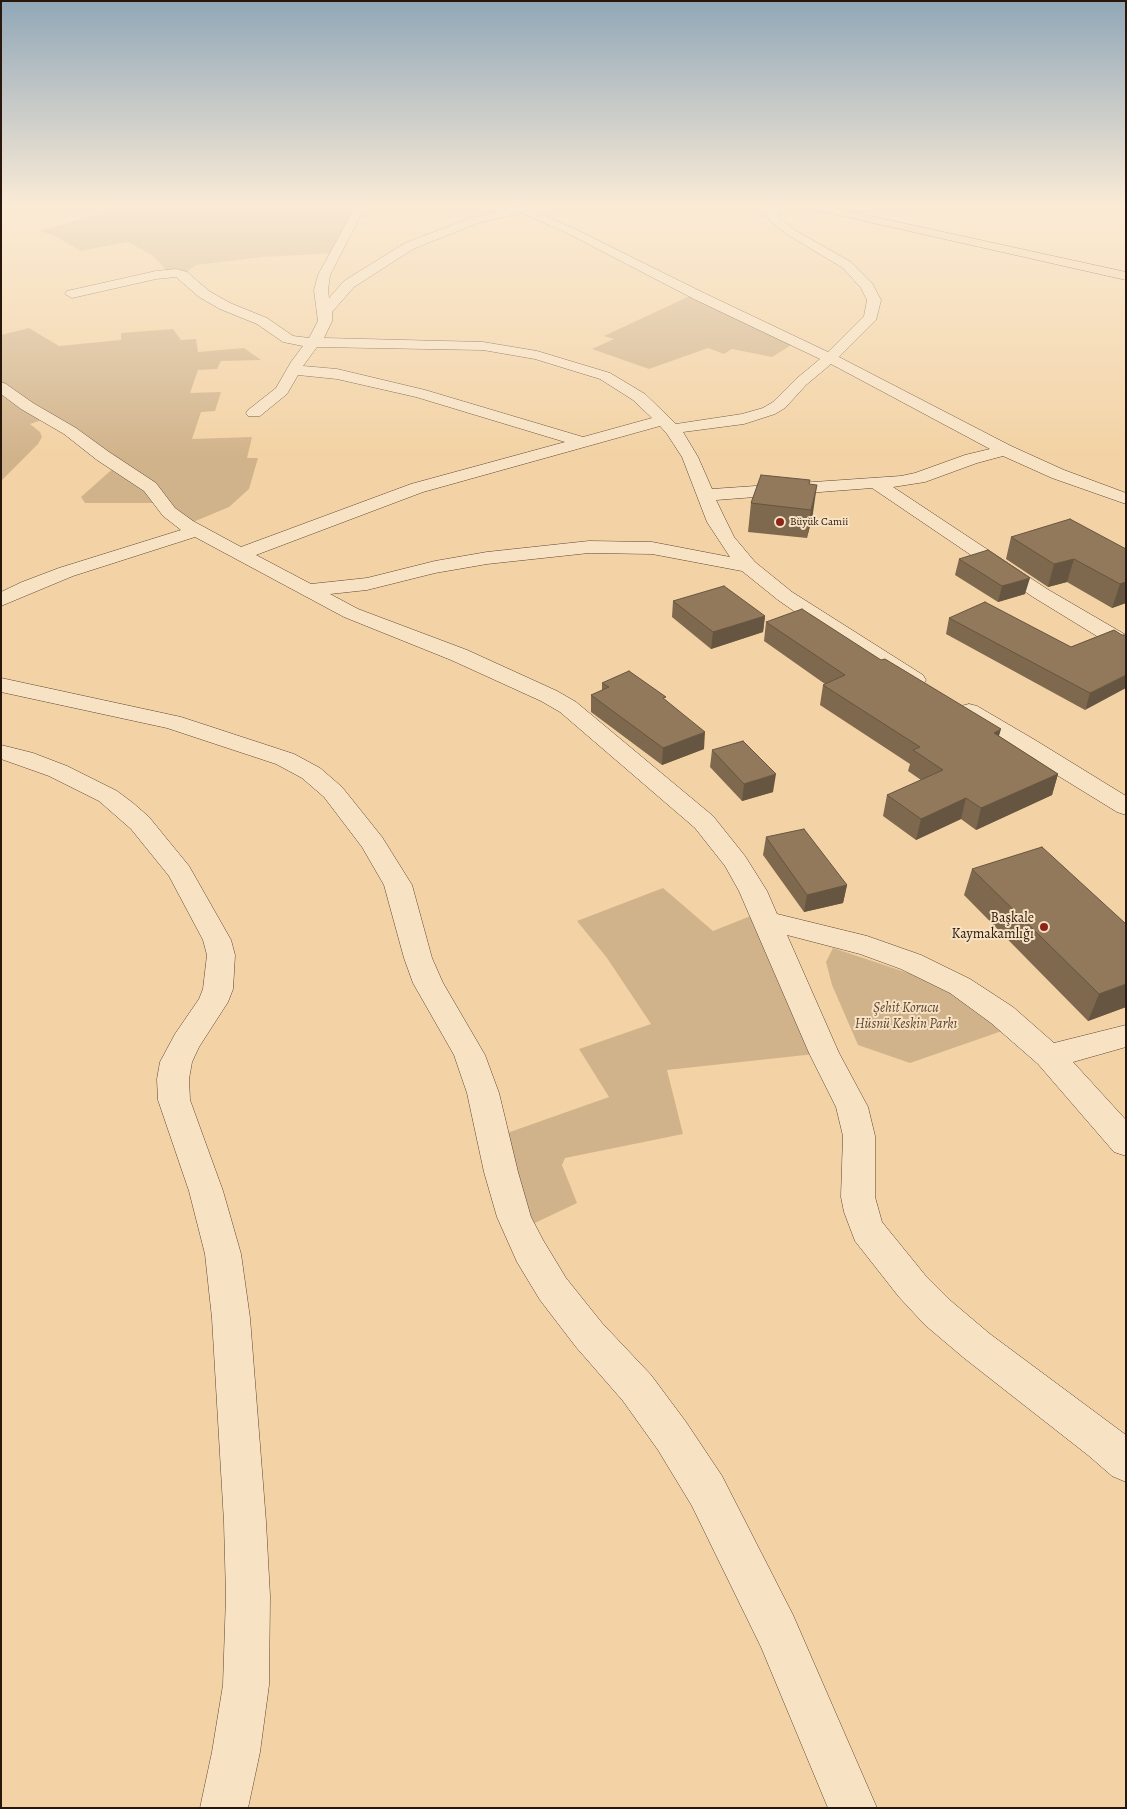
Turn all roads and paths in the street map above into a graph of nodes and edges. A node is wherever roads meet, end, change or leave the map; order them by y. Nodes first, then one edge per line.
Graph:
1 (101, 287) edge
2 (196, 287) edge
3 (322, 287) edge
4 (346, 287) edge
5 (682, 287) edge
6 (868, 287) edge
7 (72, 294) dead end
8 (326, 311) junction
9 (313, 344) junction
10 (830, 358) junction
11 (293, 370) junction
12 (1, 388) edge
13 (254, 413) dead end
14 (668, 425) junction
15 (582, 442) junction
16 (1004, 450) junction
17 (877, 484) junction
18 (704, 495) junction
19 (1125, 498) edge
20 (196, 531) junction
21 (240, 554) junction
22 (748, 566) junction
23 (308, 590) junction
24 (1, 600) edge
25 (1126, 644) edge
26 (1, 685) edge
27 (932, 690) edge
28 (958, 705) edge
29 (1, 752) edge
30 (1126, 807) edge
31 (768, 921) junction
32 (1126, 1036) edge
33 (1050, 1056) junction
34 (1126, 1144) edge
35 (1126, 1462) edge
36 (224, 1808) edge
37 (853, 1808) edge

1 - 7 street
2 - 9 street
3 - 8 street
4 - 8 street
5 - 10 street
6 - 10 street
8 - 9 street
9 - 11 street
9 - 14 street
10 - 14 street
10 - 16 street
11 - 13 street
11 - 15 street
12 - 20 street
14 - 15 street
14 - 18 street
15 - 21 street
16 - 17 street
16 - 19 street
17 - 18 street
17 - 25 street
18 - 22 street
20 - 21 street
20 - 24 street
21 - 23 street
22 - 23 street
22 - 27 street
23 - 31 street
26 - 37 street
28 - 30 street
29 - 36 street
31 - 33 street
31 - 35 street
32 - 33 street
33 - 34 street

